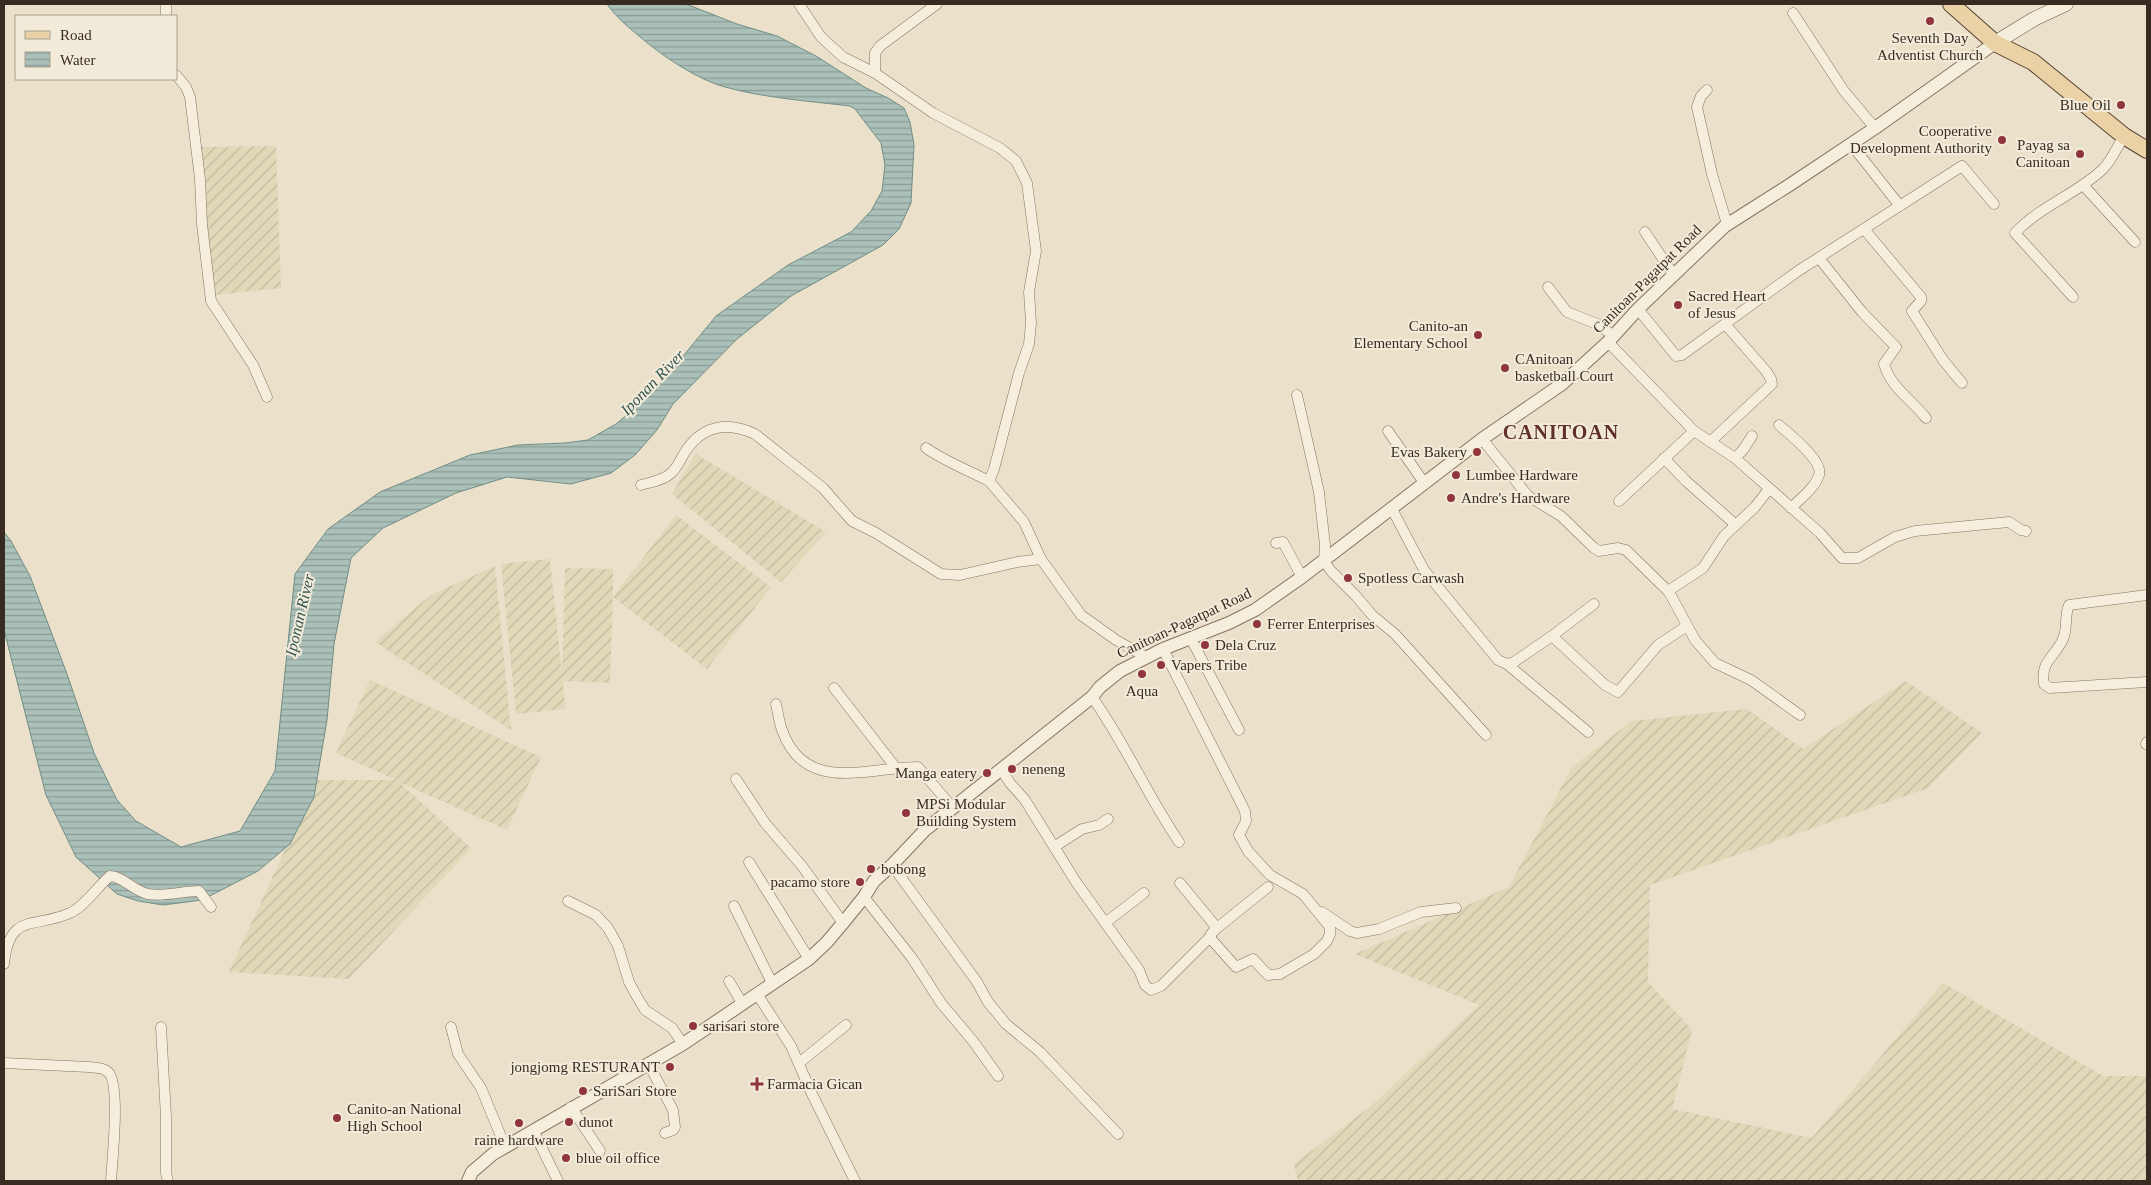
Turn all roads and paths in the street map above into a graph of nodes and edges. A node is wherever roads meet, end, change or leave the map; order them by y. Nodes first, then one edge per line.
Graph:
1 (798, 4) edge
2 (937, 4) edge
3 (1951, 4) edge
4 (2066, 4) edge
5 (1792, 13) dead end
6 (1999, 41) junction
7 (875, 73) junction
8 (178, 77) edge
9 (1707, 90) dead end
10 (1875, 128) junction
11 (2124, 136) junction
12 (1851, 144) junction
13 (2147, 150) edge
14 (2083, 185) junction
15 (1994, 204) dead end
16 (1900, 206) junction
17 (1726, 224) junction
18 (1864, 229) junction
19 (1645, 232) dead end
20 (2135, 242) dead end
21 (1819, 258) junction
22 (1673, 274) junction
23 (1548, 287) dead end
24 (2072, 297) dead end
25 (1638, 309) junction
26 (1725, 324) junction
27 (1611, 339) junction
28 (1962, 383) dead end
29 (1296, 395) dead end
30 (266, 397) dead end
31 (1926, 418) dead end
32 (1779, 425) dead end
33 (1388, 431) dead end
34 (1694, 431) junction
35 (1752, 436) dead end
36 (1482, 439) junction
37 (1710, 442) junction
38 (926, 448) dead end
39 (1664, 458) junction
40 (1735, 458) junction
41 (989, 481) junction
42 (1425, 484) junction
43 (641, 485) dead end
44 (1769, 489) junction
45 (1618, 501) dead end
46 (1791, 508) junction
47 (1392, 509) junction
48 (1736, 525) junction
49 (2026, 531) dead end
50 (1276, 543) dead end
51 (1040, 559) junction
52 (1324, 561) junction
53 (1302, 577) junction
54 (1668, 592) junction
55 (2147, 596) edge
56 (1594, 604) dead end
57 (1686, 626) junction
58 (1552, 636) junction
59 (1191, 639) junction
60 (1163, 649) junction
61 (1146, 657) junction
62 (1507, 664) junction
63 (2147, 682) edge
64 (834, 688) dead end
65 (1092, 697) junction
66 (776, 704) dead end
67 (1800, 715) dead end
68 (1239, 730) dead end
69 (1588, 732) dead end
70 (1486, 735) dead end
71 (896, 768) junction
72 (1001, 769) junction
73 (736, 779) dead end
74 (953, 808) junction
75 (1108, 819) dead end
76 (1179, 842) dead end
77 (1054, 847) junction
78 (749, 862) dead end
79 (892, 865) junction
80 (1180, 882) dead end
81 (1268, 887) dead end
82 (1144, 893) dead end
83 (864, 897) junction
84 (568, 901) dead end
85 (734, 906) dead end
86 (211, 907) dead end
87 (1456, 908) dead end
88 (1317, 910) junction
89 (844, 923) junction
90 (1105, 923) junction
91 (1214, 932) junction
92 (809, 959) junction
93 (4, 964) edge
94 (729, 981) dead end
95 (772, 983) junction
96 (757, 994) junction
97 (742, 1003) junction
98 (846, 1025) dead end
99 (451, 1026) dead end
100 (162, 1027) dead end
101 (683, 1044) junction
102 (648, 1062) junction
103 (799, 1063) junction
104 (4, 1064) edge
105 (998, 1076) dead end
106 (571, 1107) junction
107 (533, 1130) junction
108 (666, 1133) dead end
109 (1118, 1134) dead end
110 (505, 1146) junction
111 (600, 1151) dead end
112 (111, 1181) edge
113 (168, 1181) edge
114 (468, 1181) edge
115 (558, 1181) edge
116 (855, 1181) edge

1 - 7 street
2 - 7 street
3 - 6 main road
4 - 6 main road
5 - 10 street
6 - 10 street, Canitoan-Pagatpat Road
6 - 11 main road
7 - 41 street
8 - 30 street
9 - 17 street
10 - 12 street, Canitoan-Pagatpat Road
11 - 13 main road
11 - 14 street
12 - 16 street
12 - 17 street, Canitoan-Pagatpat Road
14 - 20 street
14 - 24 street
15 - 16 street
16 - 18 street
17 - 22 street, Canitoan-Pagatpat Road
18 - 21 street
18 - 28 street
19 - 22 street
21 - 26 street
21 - 31 street
22 - 25 street, Canitoan-Pagatpat Road
23 - 27 street
25 - 26 street
25 - 27 street, Canitoan-Pagatpat Road
26 - 37 street
27 - 34 street
27 - 36 street, Canitoan-Pagatpat Road
29 - 52 street
32 - 46 street
33 - 42 street
34 - 37 street
34 - 39 street
35 - 40 street
36 - 42 street, Canitoan-Pagatpat Road
36 - 54 street
37 - 40 street
38 - 41 street
39 - 45 street
39 - 48 street
40 - 44 street
41 - 51 street
42 - 47 street, Canitoan-Pagatpat Road
43 - 51 street
44 - 46 street
44 - 48 street
46 - 49 street
47 - 52 street, Canitoan-Pagatpat Road
47 - 62 street
48 - 54 street
50 - 53 street
51 - 61 street
52 - 53 street, Canitoan-Pagatpat Road
52 - 70 street
53 - 59 street, Canitoan-Pagatpat Road
54 - 57 street
55 - 63 street
56 - 58 street
57 - 58 street
57 - 67 street
58 - 62 street
59 - 60 street, Canitoan-Pagatpat Road
59 - 68 street
60 - 61 street, Canitoan-Pagatpat Road
60 - 88 street
61 - 65 street, Canitoan-Pagatpat Road
62 - 69 street
64 - 71 street
65 - 72 street, Canitoan-Pagatpat Road
65 - 76 street
66 - 71 street
71 - 74 street
72 - 74 street, Canitoan-Pagatpat Road
72 - 77 street
73 - 89 street
74 - 79 street, Canitoan-Pagatpat Road
75 - 77 street
77 - 90 street
78 - 92 street
79 - 83 street, Canitoan-Pagatpat Road
79 - 109 street
80 - 91 street
81 - 91 street
82 - 90 street
83 - 89 street, Canitoan-Pagatpat Road
83 - 105 street
84 - 101 street
85 - 95 street
86 - 93 street
87 - 88 street
88 - 91 street
89 - 92 street, Canitoan-Pagatpat Road
90 - 91 street
92 - 95 street, Canitoan-Pagatpat Road
94 - 97 street
95 - 96 street, Canitoan-Pagatpat Road
96 - 97 street, Canitoan-Pagatpat Road
96 - 103 street
97 - 101 street, Canitoan-Pagatpat Road
98 - 103 street
99 - 110 street
100 - 113 street
101 - 102 street, Canitoan-Pagatpat Road
102 - 106 street, Canitoan-Pagatpat Road
102 - 108 street
103 - 116 street
104 - 112 street
106 - 107 street, Canitoan-Pagatpat Road
106 - 111 street
107 - 110 street, Canitoan-Pagatpat Road
107 - 115 street
110 - 114 street, Canitoan-Pagatpat Road

